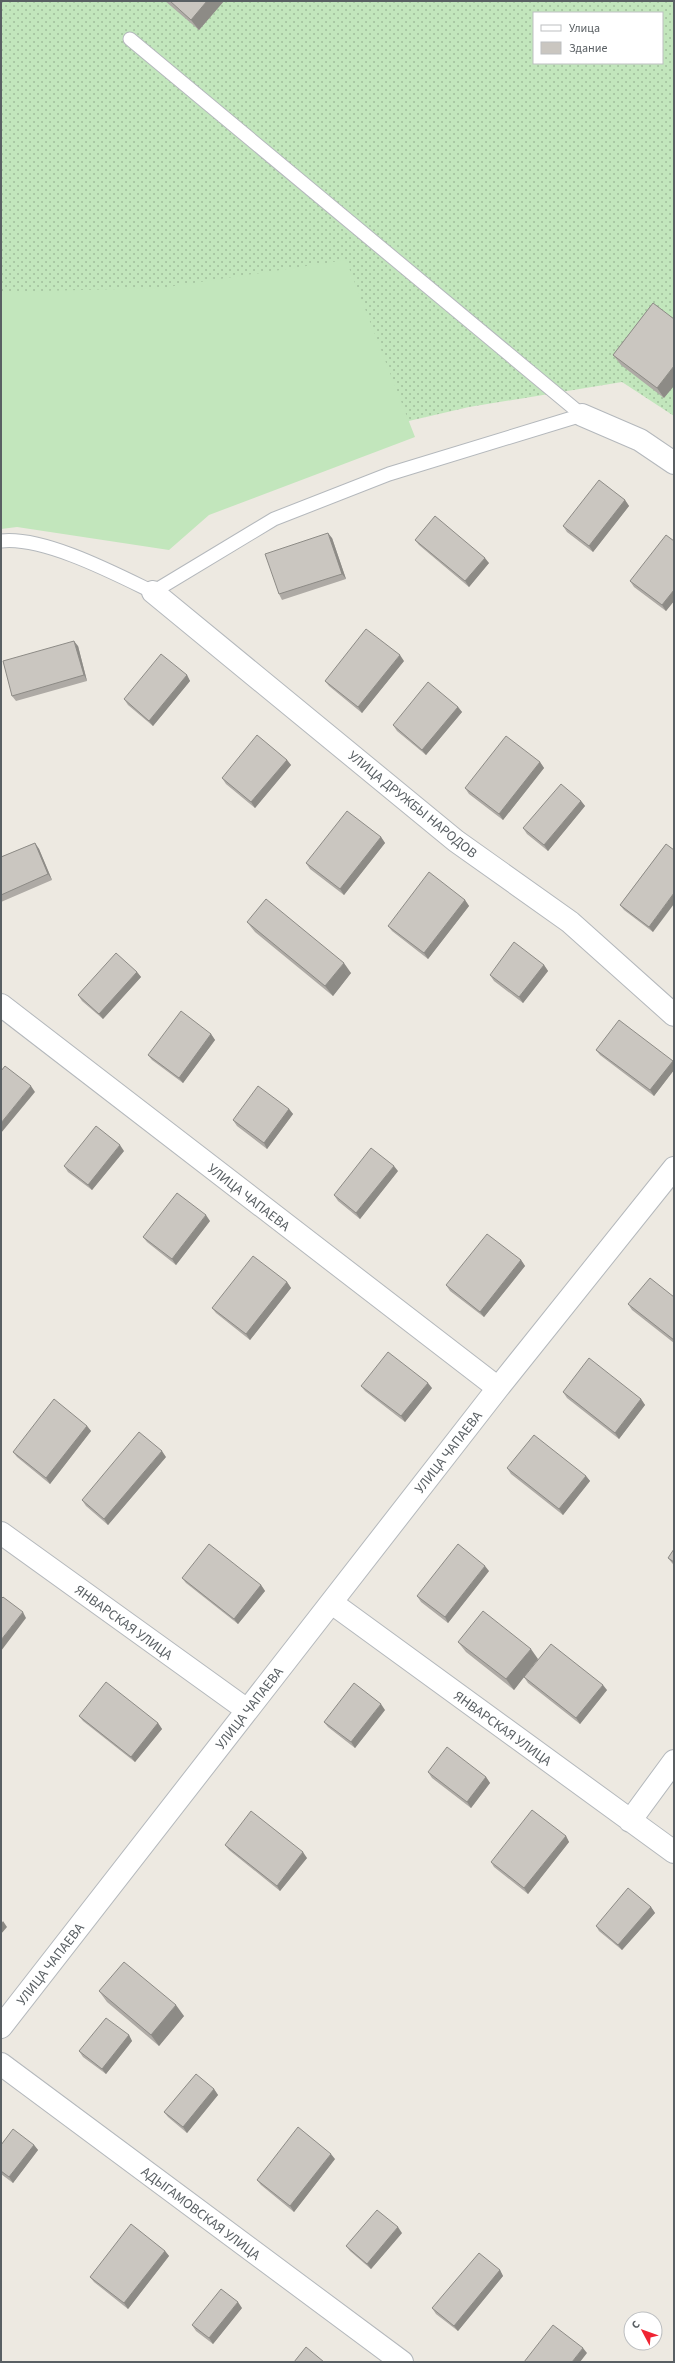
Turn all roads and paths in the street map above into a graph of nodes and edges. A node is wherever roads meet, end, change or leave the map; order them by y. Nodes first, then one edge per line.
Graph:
1 (130, 39) dead end
2 (582, 416) junction
3 (674, 463) edge
4 (1, 541) edge
5 (153, 592) junction
6 (1, 1005) edge
7 (674, 1015) edge
8 (674, 1168) edge
9 (498, 1388) junction
10 (1, 1533) edge
11 (332, 1603) junction
12 (247, 1710) junction
13 (674, 1761) edge
14 (630, 1821) junction
15 (674, 1852) edge
16 (1, 2028) edge
17 (1, 2064) edge
18 (402, 2362) edge

1 - 2 lane
2 - 3 street
2 - 5 lane
4 - 5 lane
5 - 7 street, УЛИЦА ДРУЖБЫ НАРОДОВ
6 - 9 street, УЛИЦА ЧАПАЕВА
8 - 9 street, УЛИЦА ЧАПАЕВА
9 - 11 street, УЛИЦА ЧАПАЕВА
10 - 12 street, ЯНВАРСКАЯ УЛИЦА
11 - 12 street, УЛИЦА ЧАПАЕВА
11 - 14 street, ЯНВАРСКАЯ УЛИЦА
12 - 16 street, УЛИЦА ЧАПАЕВА
13 - 14 street
14 - 15 street, ЯНВАРСКАЯ УЛИЦА
17 - 18 street, АДЫГАМОВСКАЯ УЛИЦА

